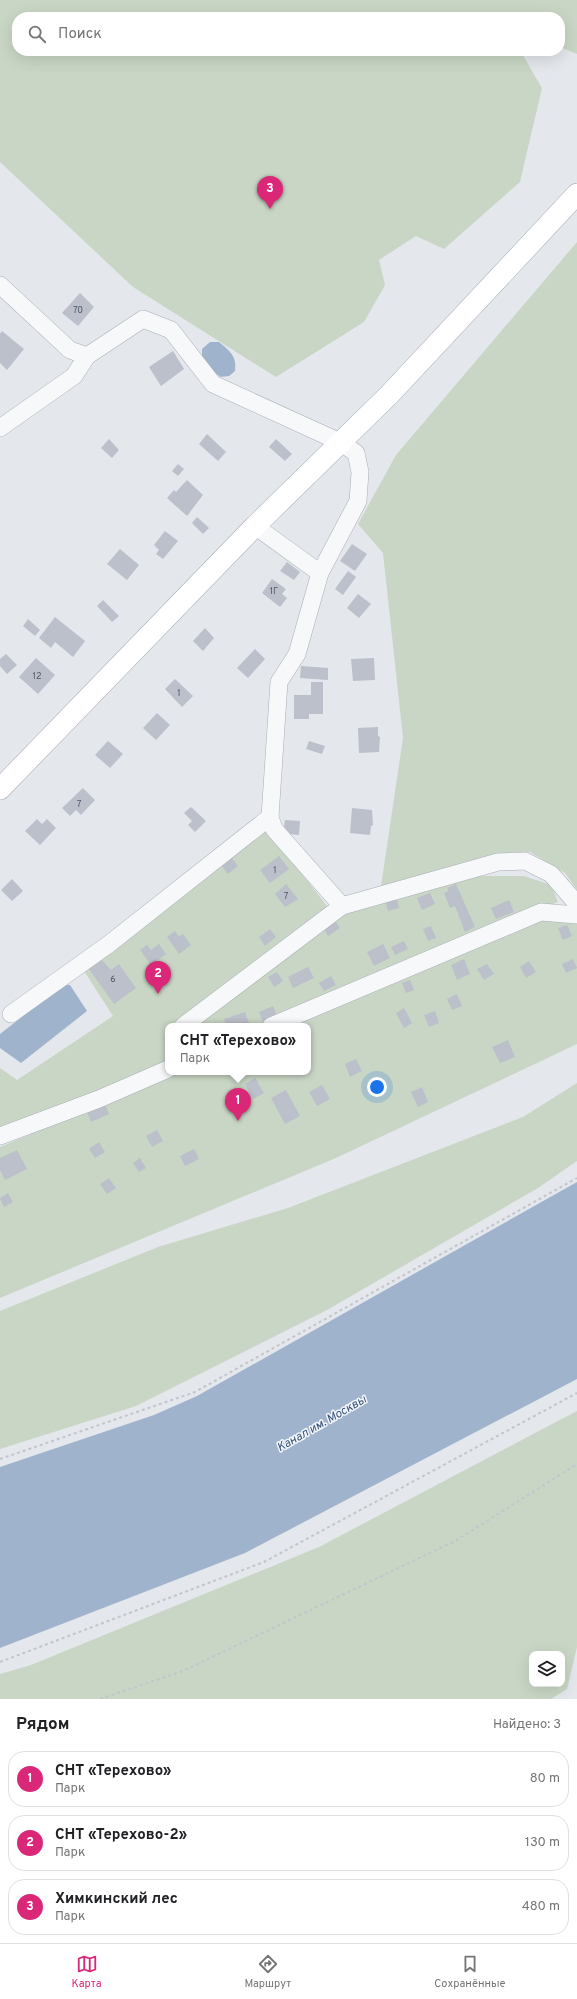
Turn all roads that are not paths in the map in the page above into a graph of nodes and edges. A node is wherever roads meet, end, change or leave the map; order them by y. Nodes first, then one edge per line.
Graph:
1 (577, 194) edge
2 (0, 285) edge
3 (88, 356) junction
4 (0, 428) edge
5 (340, 442) junction
6 (255, 526) junction
7 (320, 573) junction
8 (0, 789) edge
9 (270, 817) junction
10 (577, 904) edge
11 (342, 906) junction
12 (577, 915) edge
13 (11, 1014) dead end
14 (187, 1023) edge
15 (278, 1023) edge
16 (165, 1070) edge
17 (0, 1136) edge

1 - 5 main road
2 - 3 street
3 - 4 street
3 - 5 street
5 - 6 main road
5 - 7 street
6 - 7 street
6 - 8 main road
7 - 9 street
9 - 11 street
9 - 13 street
10 - 11 street
11 - 14 street
12 - 15 street
16 - 17 street

